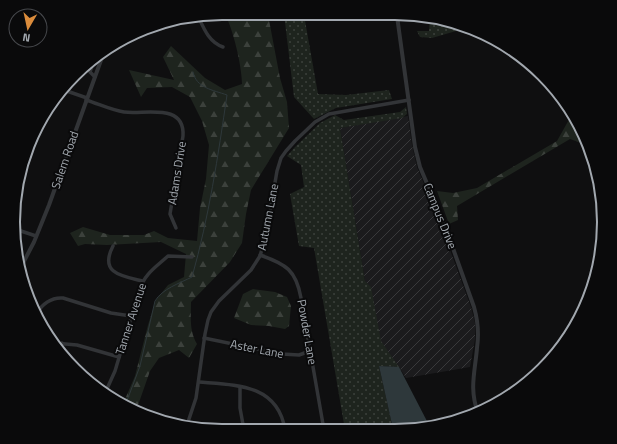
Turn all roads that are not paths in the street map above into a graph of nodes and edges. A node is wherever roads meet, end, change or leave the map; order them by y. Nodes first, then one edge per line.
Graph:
1 (398, 20) edge
2 (201, 21) edge
3 (223, 47) dead end
4 (101, 61) edge
5 (91, 68) edge
6 (95, 77) junction
7 (68, 92) edge
8 (86, 99) junction
9 (409, 100) junction
10 (176, 228) dead end
11 (20, 231) edge
12 (36, 236) junction
13 (113, 246) dead end
14 (260, 255) junction
15 (192, 257) dead end
16 (24, 261) edge
17 (142, 282) junction
18 (40, 309) edge
19 (131, 316) junction
20 (204, 338) junction
21 (62, 344) edge
22 (310, 351) junction
23 (119, 357) junction
24 (199, 382) junction
25 (240, 387) junction
26 (108, 388) edge
27 (476, 407) edge
28 (189, 421) edge
29 (243, 424) edge
30 (283, 424) edge
31 (323, 424) edge

1 - 9 street, Campus Drive
2 - 3 street
4 - 6 street, Salem Road
5 - 6 street
6 - 8 street, Salem Road
7 - 8 street
8 - 10 street, Adams Drive
8 - 12 street, Salem Road
9 - 14 street, Autumn Lane
9 - 27 street, Campus Drive
11 - 12 street
12 - 16 street, Salem Road
13 - 17 street
14 - 20 street, Autumn Lane
14 - 22 street, Powder Lane
15 - 17 street, Tanner Avenue
17 - 19 street, Tanner Avenue
18 - 19 street
19 - 23 street, Tanner Avenue
20 - 22 street, Aster Lane
20 - 24 street, Autumn Lane
21 - 23 street
22 - 31 street, Powder Lane
23 - 26 street, Tanner Avenue
24 - 25 street
24 - 28 street, Autumn Lane
25 - 29 street
25 - 30 street

